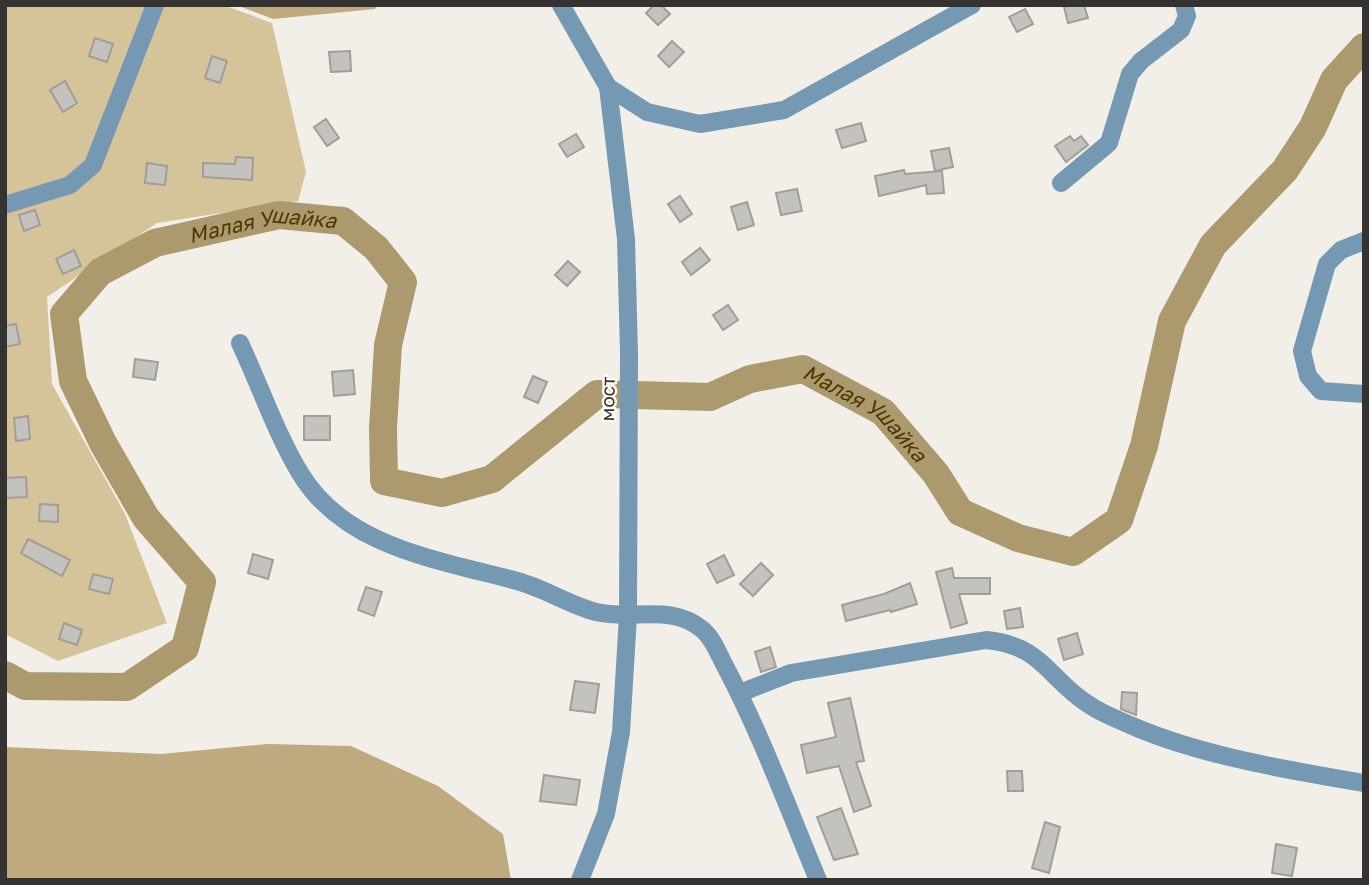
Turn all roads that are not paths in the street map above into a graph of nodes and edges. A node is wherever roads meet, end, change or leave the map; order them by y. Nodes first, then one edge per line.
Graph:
1 (155, 5) edge
2 (561, 5) edge
3 (972, 5) edge
4 (1184, 5) edge
5 (608, 87) junction
6 (1062, 183) dead end
7 (5, 205) edge
8 (1364, 241) edge
9 (240, 343) dead end
10 (1364, 394) edge
11 (628, 616) junction
12 (740, 693) junction
13 (1364, 783) edge
14 (580, 880) edge
15 (818, 880) edge

1 - 7 street
2 - 5 street
3 - 5 street
4 - 6 street
5 - 11 street, мост
8 - 10 street
9 - 11 street
11 - 12 street
11 - 14 street, мост
12 - 13 street
12 - 15 street

